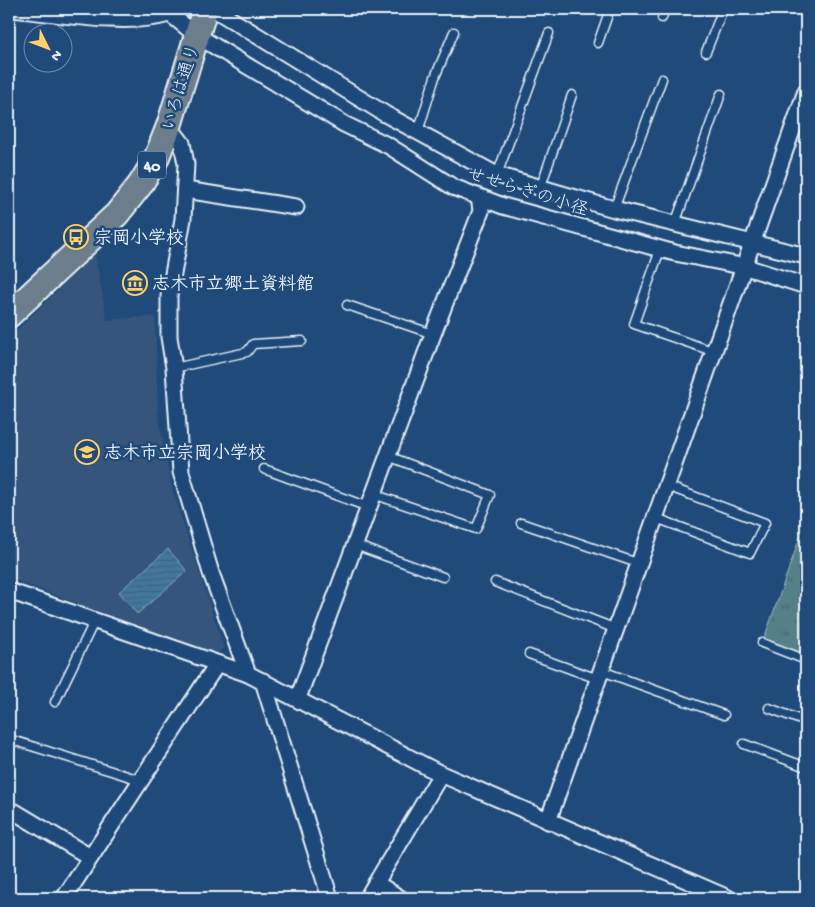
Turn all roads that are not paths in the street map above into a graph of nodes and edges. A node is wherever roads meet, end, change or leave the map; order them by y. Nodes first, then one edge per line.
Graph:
1 (11, 9) edge
2 (610, 9) edge
3 (666, 9) edge
4 (724, 9) edge
5 (166, 12) edge
6 (204, 17) edge
7 (662, 18) dead end
8 (454, 32) dead end
9 (549, 33) dead end
10 (598, 43) dead end
11 (706, 52) dead end
12 (662, 79) dead end
13 (806, 91) edge
14 (721, 94) dead end
15 (572, 95) dead end
16 (169, 126) junction
17 (418, 132) junction
18 (497, 175) junction
19 (540, 189) junction
20 (185, 190) junction
21 (479, 197) junction
22 (296, 207) dead end
23 (614, 209) junction
24 (675, 224) junction
25 (660, 250) junction
26 (751, 253) junction
27 (806, 256) edge
28 (806, 286) edge
29 (348, 305) dead end
30 (9, 315) edge
31 (432, 334) junction
32 (302, 341) dead end
33 (715, 352) junction
34 (174, 368) junction
35 (388, 456) junction
36 (264, 469) dead end
37 (667, 486) junction
38 (371, 501) junction
39 (656, 518) junction
40 (521, 523) dead end
41 (354, 544) junction
42 (640, 564) junction
43 (443, 577) dead end
44 (495, 582) dead end
45 (9, 591) edge
46 (95, 620) junction
47 (616, 629) junction
48 (762, 643) dead end
49 (529, 654) dead end
50 (806, 660) edge
51 (217, 664) junction
52 (248, 674) junction
53 (600, 675) junction
54 (263, 681) junction
55 (298, 698) junction
56 (55, 702) dead end
57 (770, 708) dead end
58 (724, 715) dead end
59 (806, 722) edge
60 (9, 739) edge
61 (744, 744) dead end
62 (806, 767) edge
63 (441, 774) junction
64 (140, 780) junction
65 (15, 812) dead end
66 (548, 821) junction
67 (90, 857) junction
68 (376, 883) junction
69 (64, 898) edge
70 (330, 898) edge
71 (367, 898) edge
72 (400, 898) edge
73 (728, 898) edge

1 - 5 street
2 - 10 lane
3 - 7 lane
4 - 11 lane
5 - 6 street, せせらぎの小径
6 - 16 main road, いろは通り / 40
6 - 17 street, せせらぎの小径
6 - 21 street, せせらぎの小径
8 - 17 lane
9 - 18 lane
12 - 23 lane
13 - 26 street
14 - 24 lane
15 - 19 lane
16 - 20 street
16 - 30 main road, いろは通り / 40
17 - 18 street, せせらぎの小径
18 - 19 street, せせらぎの小径
19 - 23 street, せせらぎの小径
20 - 22 street
20 - 34 street
21 - 25 street, せせらぎの小径
21 - 31 street
23 - 24 street, せせらぎの小径
24 - 26 street, せせらぎの小径
25 - 26 street, せせらぎの小径
25 - 33 lane
26 - 27 street, せせらぎの小径
26 - 28 street, せせらぎの小径
26 - 33 street
29 - 31 lane
31 - 35 street
32 - 34 lane
33 - 37 street
34 - 52 street
35 - 38 street
35 - 38 lane
36 - 38 lane
37 - 39 street
37 - 39 lane
38 - 41 street
39 - 42 street
40 - 42 lane
41 - 43 lane
41 - 55 street
42 - 47 street
44 - 47 lane
45 - 46 street
46 - 51 street
46 - 56 lane
47 - 53 street
48 - 50 lane
49 - 53 lane
51 - 52 street
51 - 64 street
52 - 54 street
53 - 58 lane
53 - 66 street
54 - 55 street
54 - 70 street
55 - 63 street
57 - 59 lane
60 - 64 lane
61 - 62 lane
63 - 66 street
63 - 68 street
64 - 67 street
65 - 67 street
66 - 73 street
67 - 69 street
68 - 71 street
68 - 72 street

